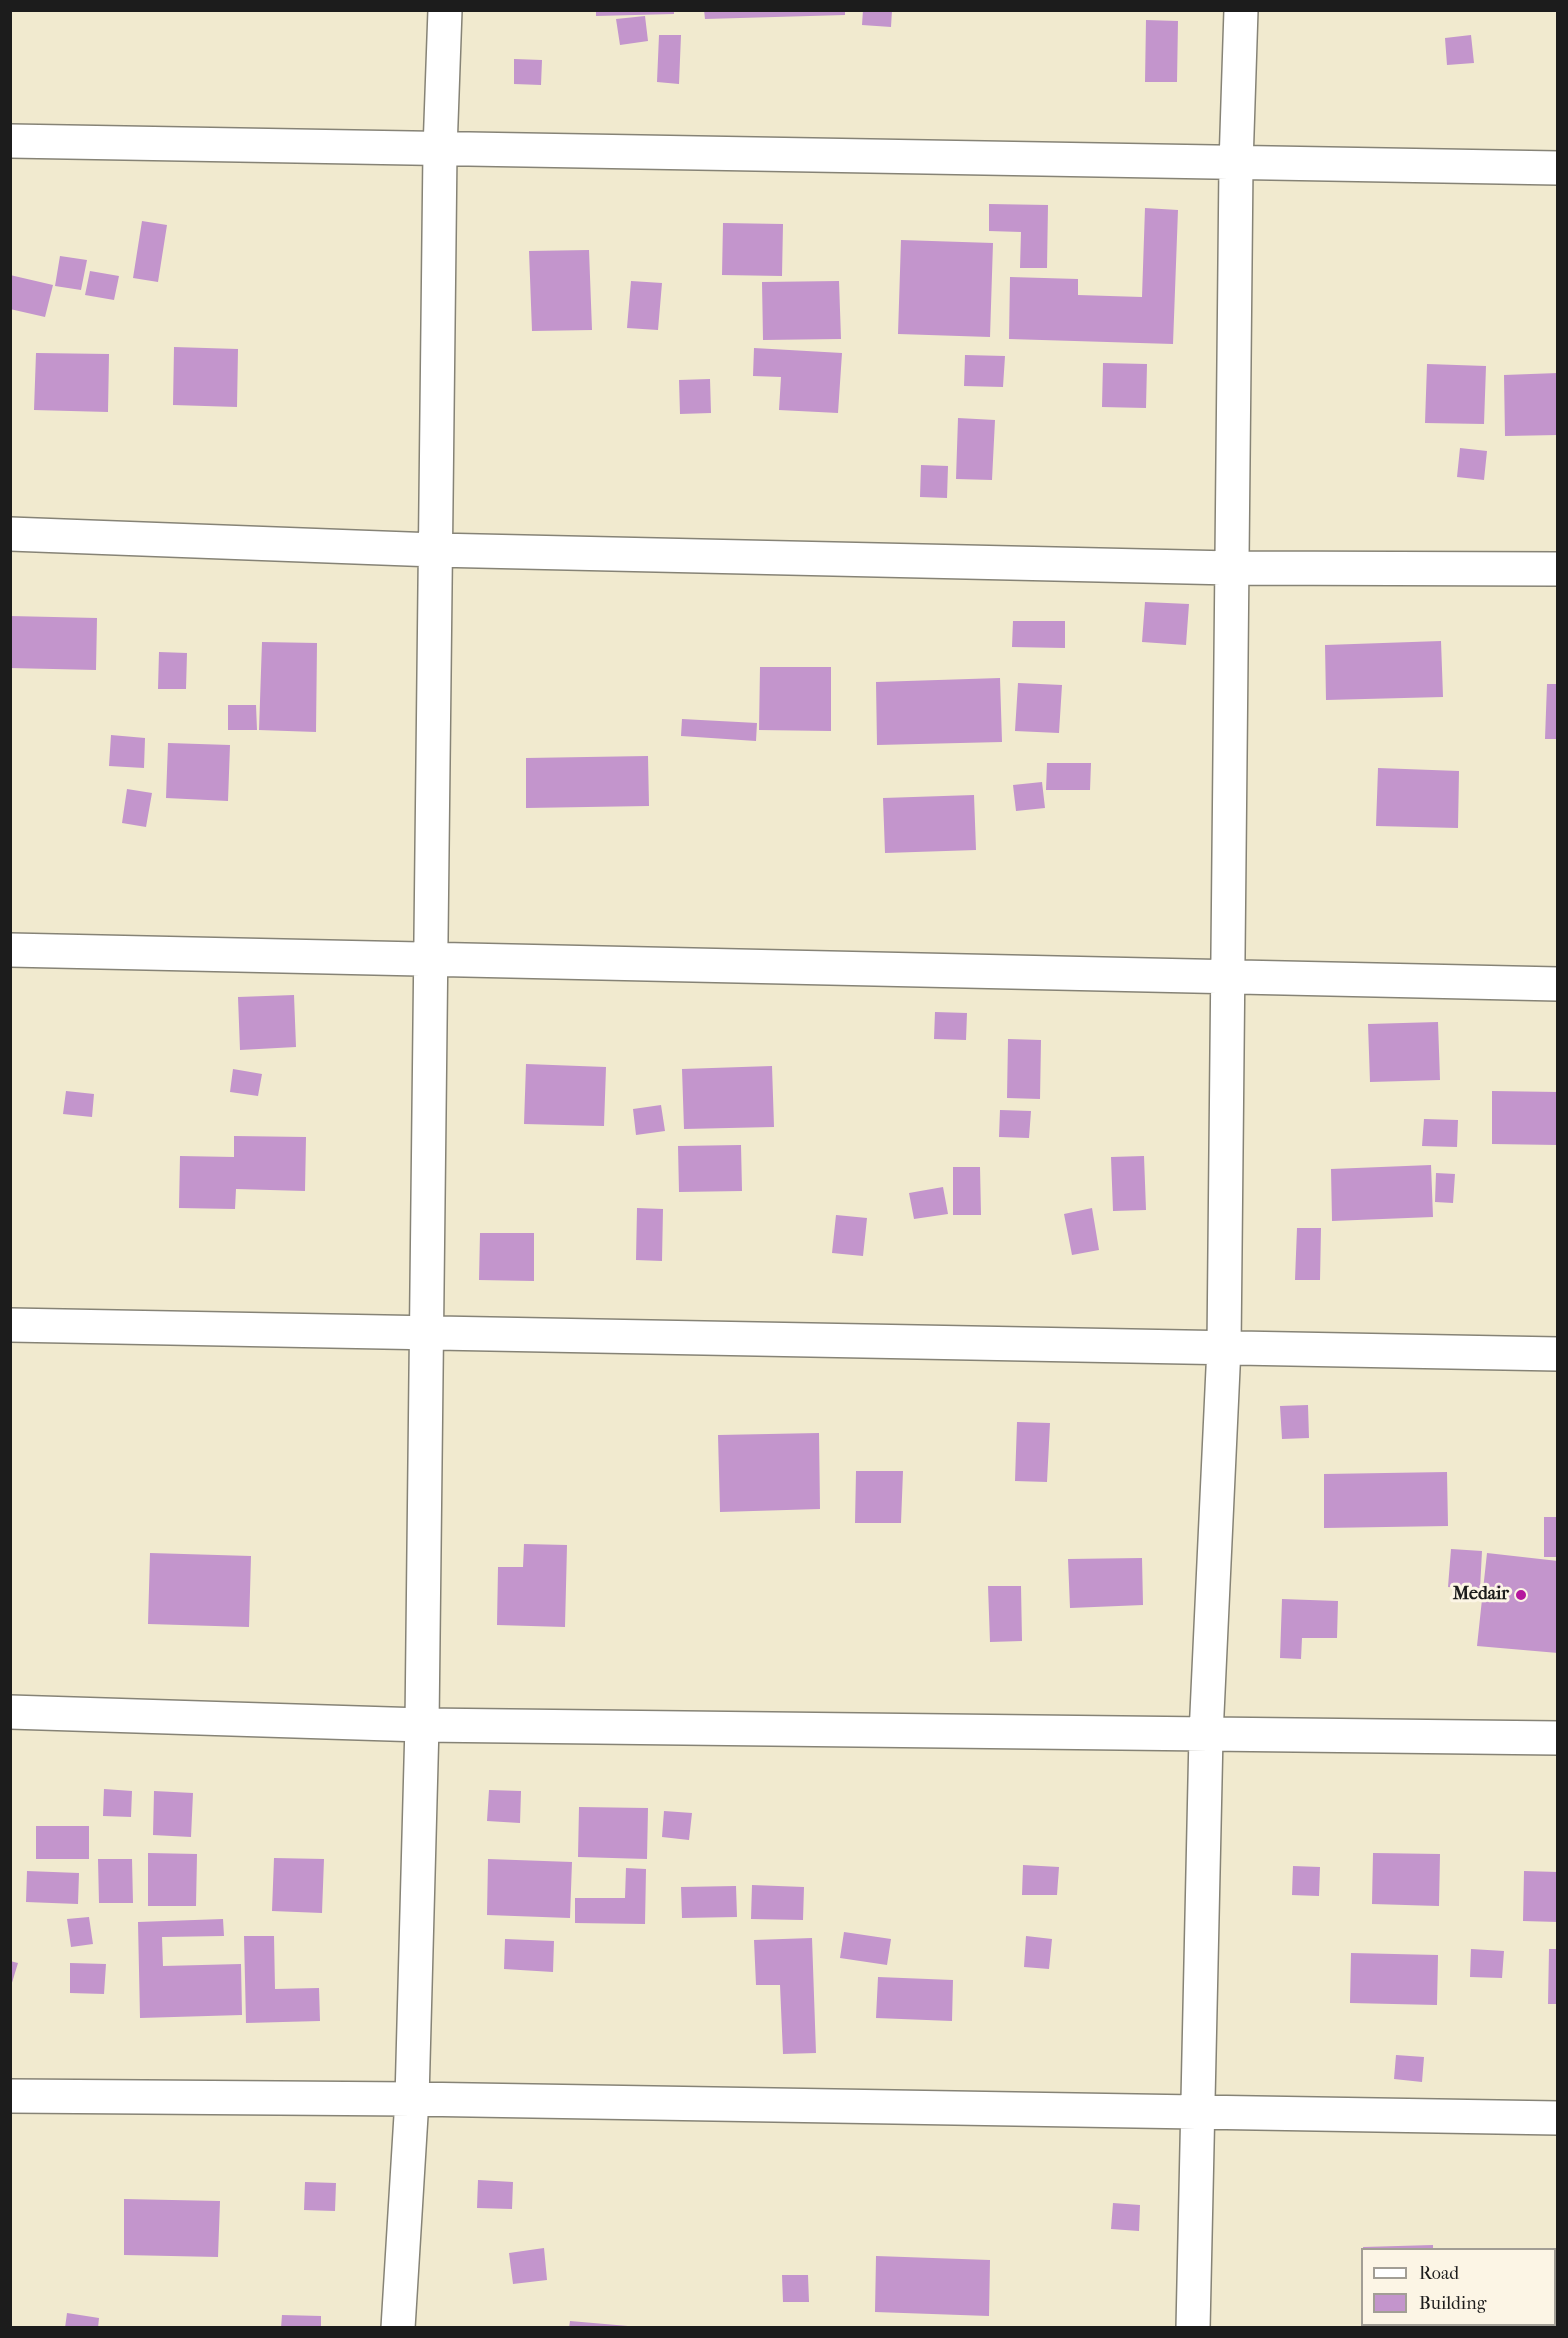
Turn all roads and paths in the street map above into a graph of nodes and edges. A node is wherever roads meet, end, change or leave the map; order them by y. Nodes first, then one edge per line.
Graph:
1 (445, 10) edge
2 (1241, 10) edge
3 (10, 141) edge
4 (440, 150) junction
5 (1236, 164) junction
6 (1557, 168) edge
7 (10, 534) edge
8 (435, 549) junction
9 (1232, 568) junction
10 (1557, 568) edge
11 (10, 950) edge
12 (431, 960) junction
13 (1228, 977) junction
14 (1557, 984) edge
15 (10, 1325) edge
16 (426, 1331) junction
17 (1224, 1347) junction
18 (1557, 1354) edge
19 (10, 1712) edge
20 (422, 1725) junction
21 (1206, 1735) junction
22 (1557, 1738) edge
23 (10, 2096) edge
24 (412, 2099) junction
25 (1199, 2112) junction
26 (1557, 2118) edge
27 (399, 2328) edge
28 (1193, 2328) edge

1 - 4 street
2 - 5 street
3 - 4 street
4 - 5 street
4 - 8 street
5 - 6 street
5 - 9 street
7 - 8 street
8 - 9 street
8 - 12 street
9 - 10 street
9 - 13 street
11 - 12 street
12 - 13 street
12 - 16 street
13 - 14 street
13 - 17 street
15 - 16 street
16 - 17 street
16 - 20 street
17 - 18 street
17 - 21 street
19 - 20 street
20 - 21 street
20 - 24 street
21 - 22 street
21 - 25 street
23 - 24 street
24 - 25 street
24 - 27 street
25 - 26 street
25 - 28 street

